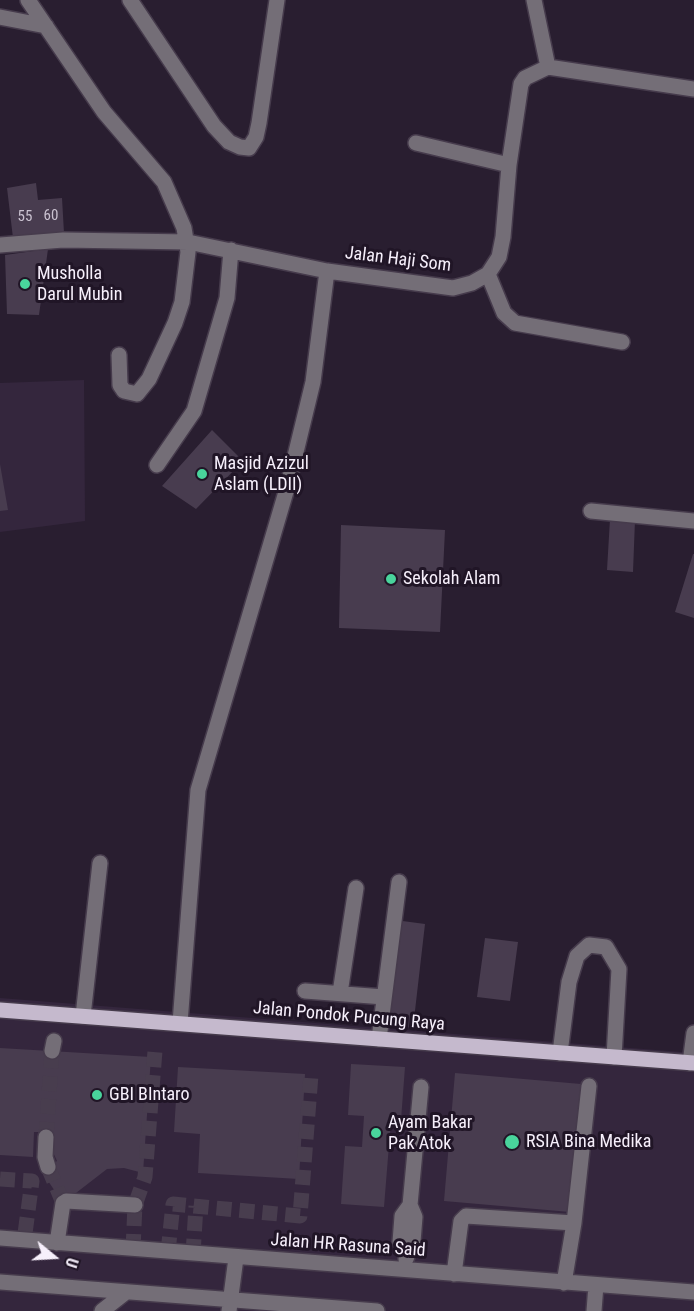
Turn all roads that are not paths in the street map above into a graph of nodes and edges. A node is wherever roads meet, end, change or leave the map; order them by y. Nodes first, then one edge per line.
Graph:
1 (28, 0) edge
2 (277, 0) edge
3 (534, 0) edge
4 (131, 1) edge
5 (0, 18) edge
6 (46, 26) junction
7 (548, 67) junction
8 (694, 89) edge
9 (416, 143) dead end
10 (509, 165) junction
11 (188, 242) junction
12 (0, 245) edge
13 (231, 250) junction
14 (327, 270) junction
15 (488, 274) junction
16 (622, 342) dead end
17 (119, 355) dead end
18 (157, 465) dead end
19 (591, 511) dead end
20 (694, 521) edge
21 (100, 862) dead end
22 (399, 882) dead end
23 (356, 888) dead end
24 (305, 991) dead end
25 (340, 993) junction
26 (384, 997) junction
27 (0, 1010) edge
28 (83, 1016) junction
29 (180, 1023) junction
30 (694, 1033) edge
31 (379, 1039) junction
32 (560, 1053) junction
33 (614, 1057) junction
34 (692, 1063) edge
35 (589, 1086) dead end
36 (421, 1087) dead end
37 (46, 1137) tunnel mouth
38 (48, 1167) tunnel mouth
39 (135, 1205) dead end
40 (574, 1223) junction
41 (0, 1239) edge
42 (57, 1243) junction
43 (236, 1258) junction
44 (405, 1270) junction
45 (454, 1274) junction
46 (0, 1282) edge
47 (564, 1283) junction
48 (596, 1285) junction
49 (126, 1292) junction
50 (694, 1292) edge
51 (230, 1305) edge
52 (102, 1311) edge
53 (377, 1311) edge
54 (594, 1311) edge

1 - 6 street
2 - 4 street
3 - 7 street
5 - 6 street
6 - 11 street
7 - 8 street
7 - 10 street
9 - 10 street
10 - 15 street
11 - 12 street, Jalan Haji Som
11 - 13 street, Jalan Haji Som
11 - 17 street
13 - 14 street, Jalan Haji Som
13 - 18 street
14 - 15 street, Jalan Haji Som
14 - 29 street
15 - 16 street
19 - 20 street
21 - 28 street
22 - 26 street
23 - 25 street
24 - 25 street
25 - 26 street
26 - 31 street
27 - 28 main road, Jalan Pondok Pucung Raya
28 - 29 main road, Jalan Pondok Pucung Raya
29 - 31 main road, Jalan Pondok Pucung Raya
30 - 34 street
31 - 32 main road, Jalan Pondok Pucung Raya
32 - 33 main road, Jalan Pondok Pucung Raya
32 - 33 street
33 - 34 main road, Jalan Pondok Pucung Raya
35 - 40 street
36 - 44 street
37 - 38 street
39 - 42 street
40 - 45 street
40 - 47 street
41 - 42 street, Jalan HR Rasuna Said
42 - 43 street, Jalan HR Rasuna Said
43 - 44 street, Jalan HR Rasuna Said
43 - 51 street
44 - 45 street, Jalan HR Rasuna Said
45 - 47 street, Jalan HR Rasuna Said
46 - 49 street
47 - 48 street, Jalan HR Rasuna Said
48 - 50 street, Jalan HR Rasuna Said
48 - 54 street
49 - 51 street
49 - 52 street
51 - 53 street

